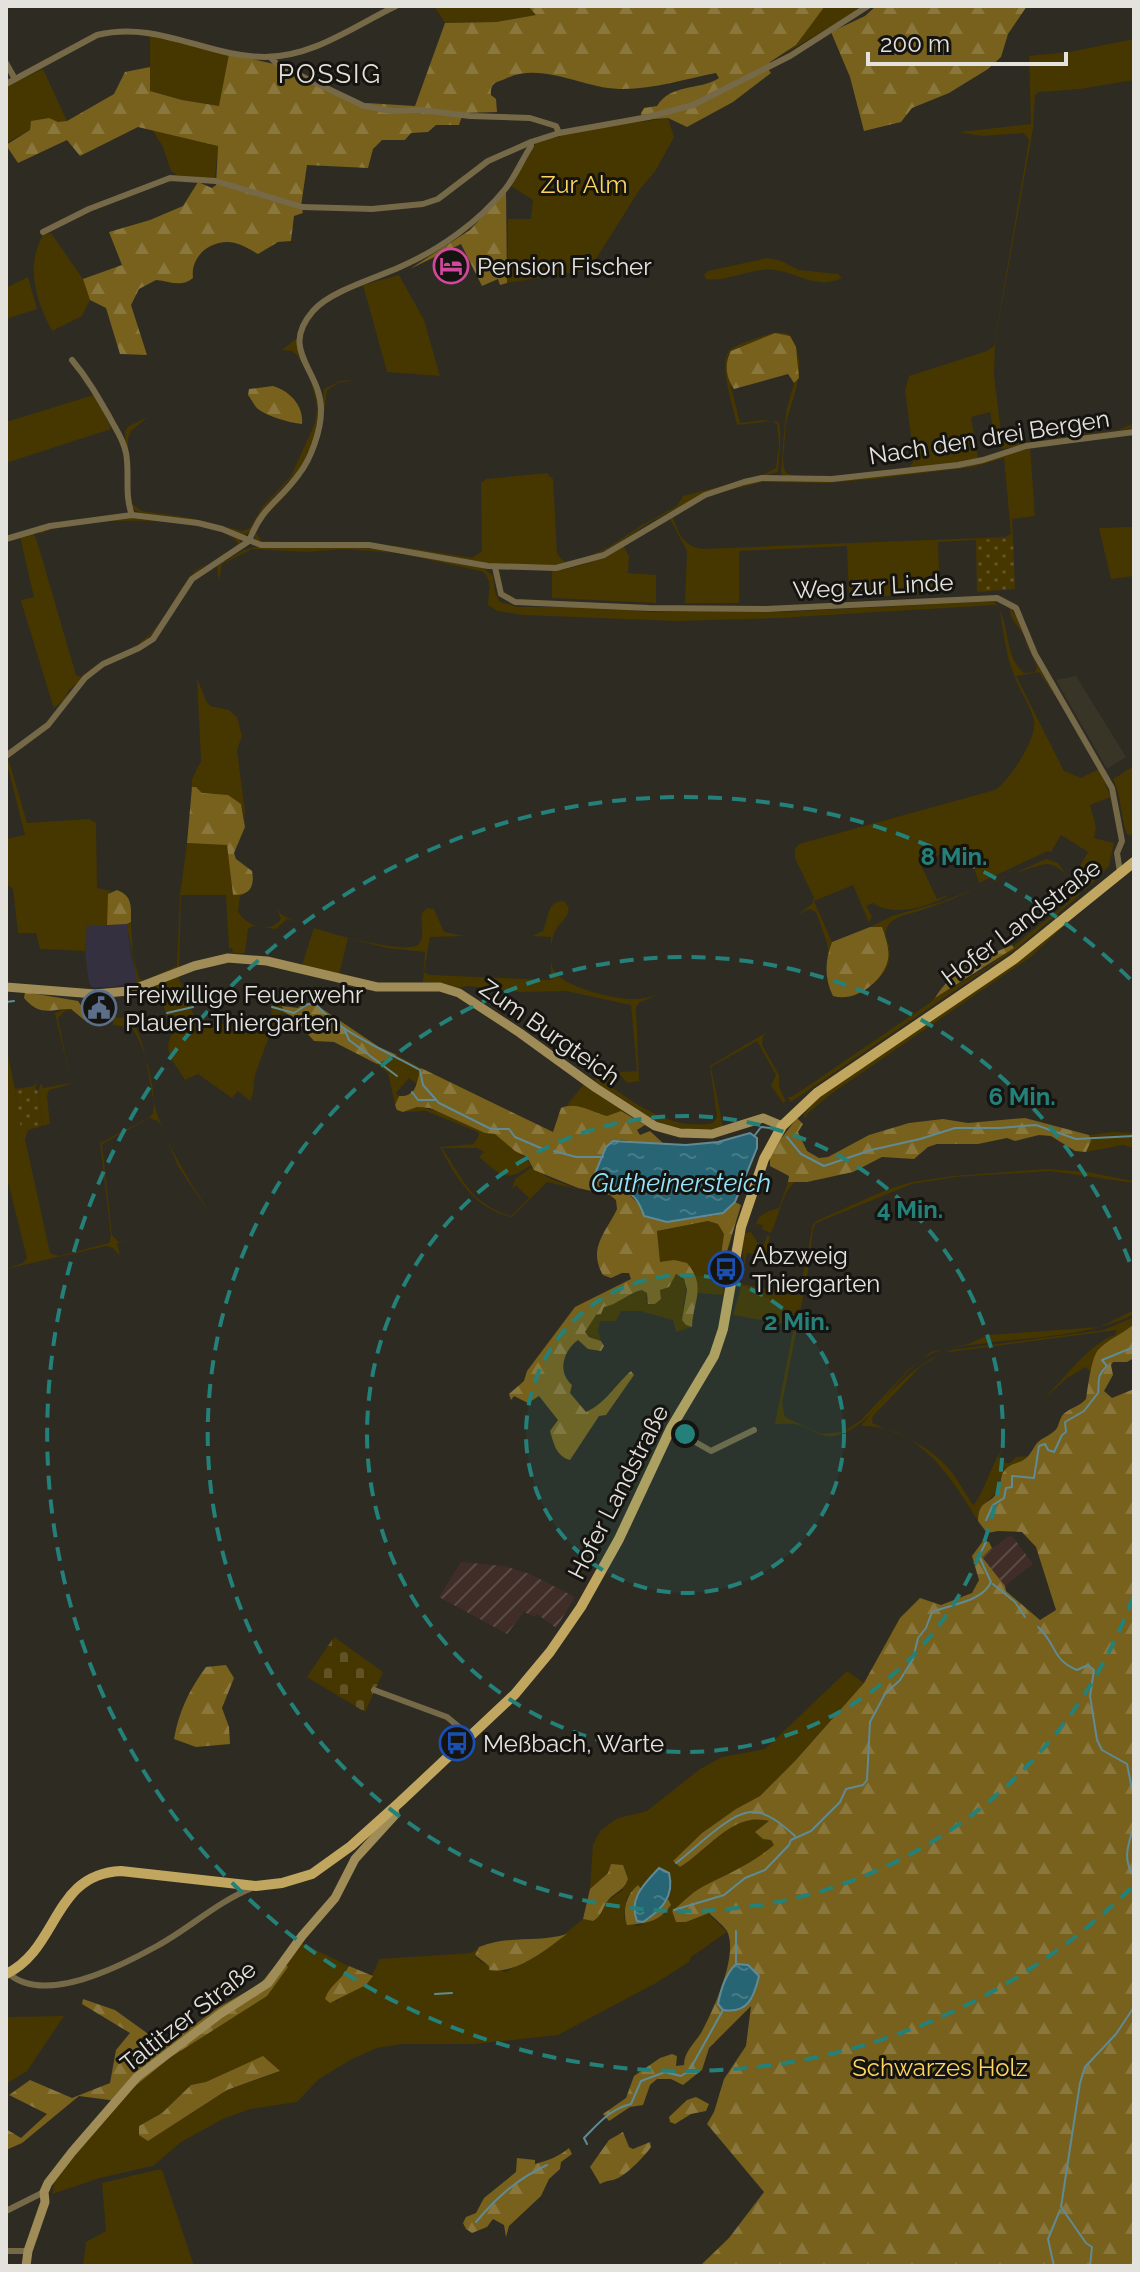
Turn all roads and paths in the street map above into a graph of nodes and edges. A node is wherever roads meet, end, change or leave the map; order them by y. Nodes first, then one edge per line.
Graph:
1 (396, 6) edge
2 (868, 6) edge
3 (270, 57) junction
4 (6, 63) edge
5 (15, 79) junction
6 (6, 84) edge
7 (559, 133) junction
8 (531, 142) junction
9 (43, 232) dead end
10 (72, 360) dead end
11 (1134, 432) edge
12 (132, 515) junction
13 (6, 539) edge
14 (249, 541) junction
15 (495, 567) junction
16 (6, 756) edge
17 (1134, 862) edge
18 (1120, 872) junction
19 (6, 987) edge
20 (782, 1126) junction
21 (671, 1428) junction
22 (754, 1430) dead end
23 (374, 1690) dead end
24 (471, 1737) junction
25 (394, 1808) junction
26 (256, 1886) junction
27 (7, 1974) edge
28 (44, 2192) junction
29 (6, 2211) edge
30 (6, 2251) edge
31 (28, 2251) junction
32 (26, 2266) edge

1 - 3 street
2 - 7 street
3 - 5 street
3 - 7 street
4 - 5 street
5 - 6 street
7 - 8 street
8 - 9 street
8 - 14 street
10 - 12 street
11 - 15 street, Nach den drei Bergen
12 - 13 street, Nach den drei Bergen
12 - 14 street, Nach den drei Bergen
14 - 15 street, Nach den drei Bergen
14 - 16 street
15 - 18 street, Weg zur Linde
17 - 18 main road, Hofer Landstraße
18 - 20 main road, Hofer Landstraße
19 - 20 street, Zum Burgteich
20 - 21 main road, Hofer Landstraße
21 - 22 street
21 - 24 main road, Hofer Landstraße
23 - 24 street
24 - 25 main road, Hofer Landstraße
25 - 26 main road, Hofer Landstraße
25 - 28 street, Taltitzer Straße
26 - 27 street, Hofer Landstraße
26 - 27 main road, Hofer Landstraße
28 - 29 street
28 - 31 street, Taltitzer Straße
30 - 31 street
31 - 32 street, Taltitzer Straße

